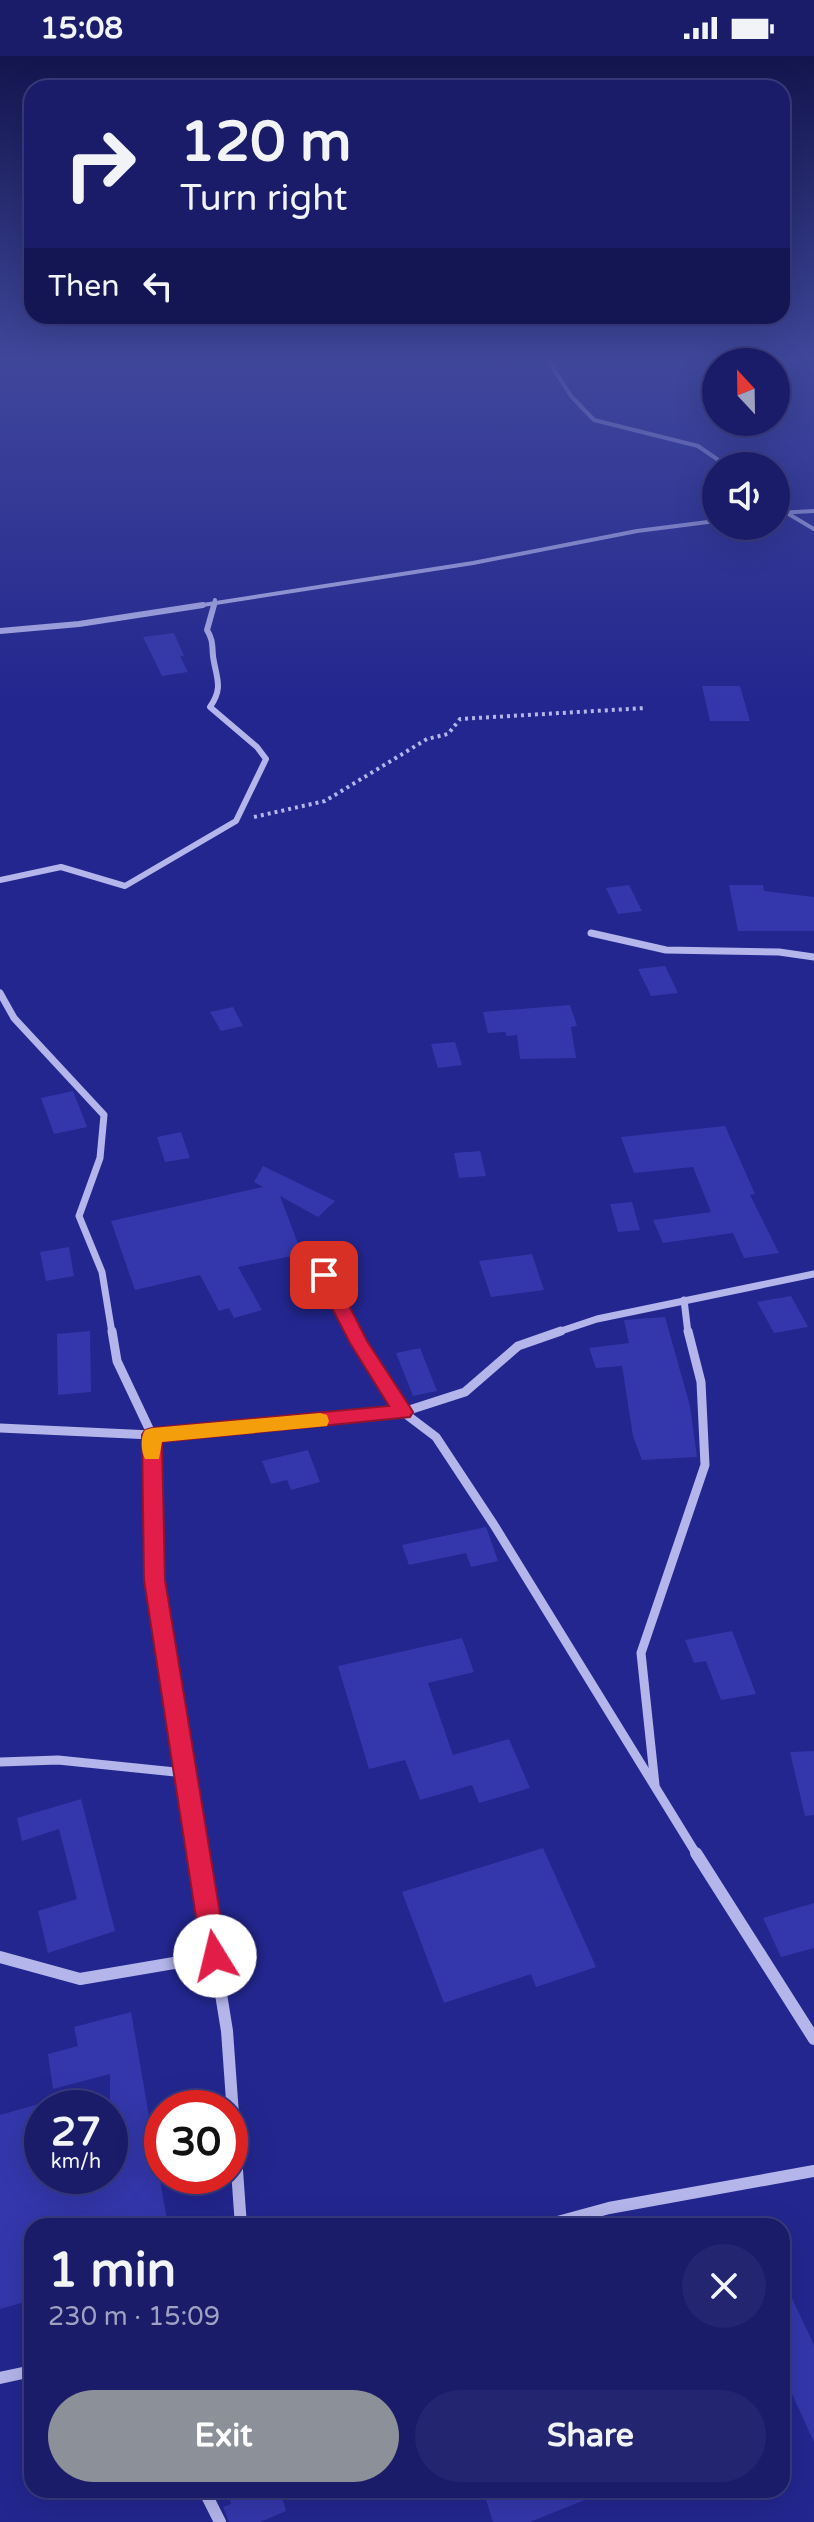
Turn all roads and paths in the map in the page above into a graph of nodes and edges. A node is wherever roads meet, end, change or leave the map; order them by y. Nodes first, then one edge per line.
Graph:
1 (814, 511) edge
2 (790, 513) edge
3 (790, 515) edge
4 (702, 523) edge
5 (814, 529) edge
6 (215, 600) junction
7 (0, 631) edge
8 (645, 708) dead end
9 (236, 821) junction
10 (0, 880) edge
11 (591, 933) dead end
12 (814, 957) edge
13 (0, 993) edge
14 (814, 1274) edge
15 (324, 1275) dead end
16 (684, 1300) junction
17 (403, 1412) junction
18 (0, 1428) edge
19 (152, 1435) junction
20 (0, 1762) edge
21 (185, 1773) junction
22 (655, 1790) junction
23 (215, 1956) junction
24 (0, 1957) edge
25 (814, 2039) edge
26 (814, 2171) edge
27 (240, 2218) edge
28 (572, 2218) edge
29 (24, 2373) edge
30 (0, 2378) edge
31 (208, 2498) edge
32 (220, 2522) edge

1 - 2 street
3 - 5 street
4 - 6 street
6 - 7 street
6 - 9 street
8 - 9 path
9 - 10 street
11 - 12 street
13 - 19 street
14 - 16 street
15 - 17 street
16 - 17 street
16 - 22 street
17 - 19 street
17 - 22 street
18 - 19 street
19 - 21 street
20 - 21 street
21 - 23 street
22 - 25 street
23 - 24 street
23 - 27 street
26 - 28 street
29 - 30 street
31 - 32 street

